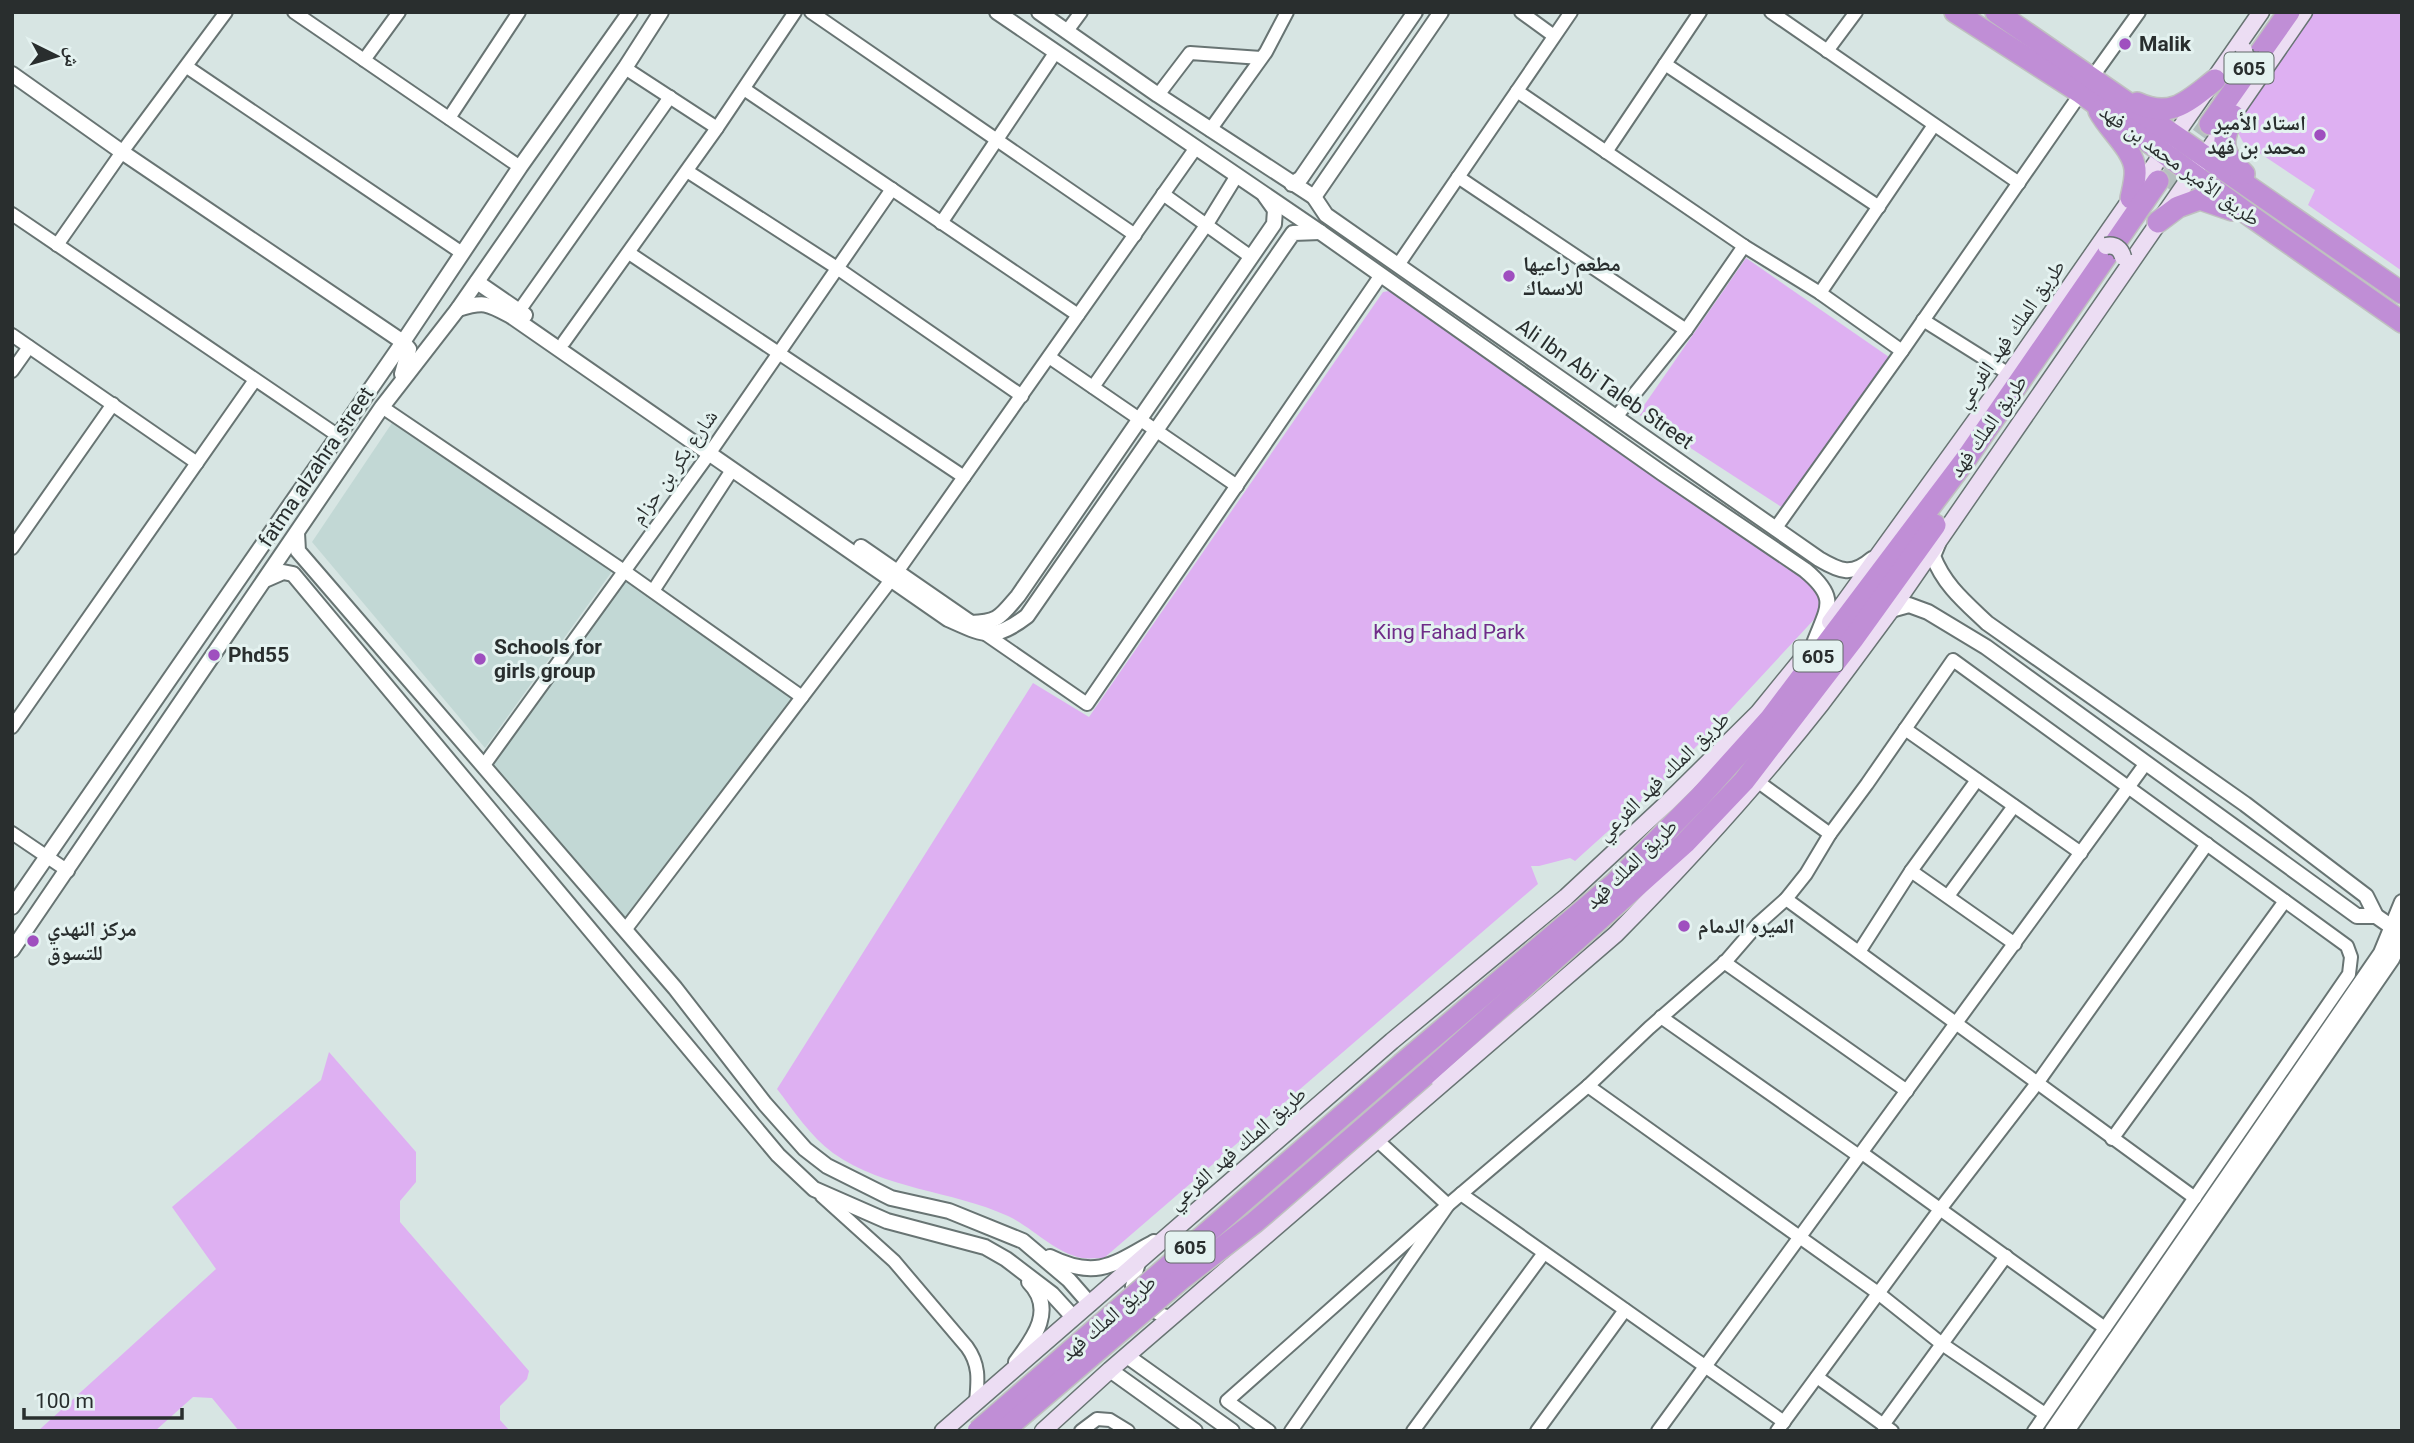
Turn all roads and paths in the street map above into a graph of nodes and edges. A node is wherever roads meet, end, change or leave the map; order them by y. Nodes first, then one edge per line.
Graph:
1 (226, 12) edge
2 (293, 12) edge
3 (398, 12) edge
4 (519, 12) edge
5 (630, 12) edge
6 (661, 12) edge
7 (795, 12) edge
8 (811, 12) edge
9 (997, 12) edge
10 (1039, 12) edge
11 (1081, 12) edge
12 (1287, 12) edge
13 (1415, 12) edge
14 (1441, 12) edge
15 (1521, 12) edge
16 (1571, 12) edge
17 (1700, 12) edge
18 (1771, 12) edge
19 (1856, 12) edge
20 (1955, 12) edge
21 (1996, 12) edge
22 (2139, 12) edge
23 (2261, 12) edge
24 (2275, 12) edge
25 (2289, 12) edge
26 (2304, 12) edge
27 (2250, 29) junction
28 (1067, 31) junction
29 (1554, 36) junction
30 (2278, 49) junction
31 (1827, 51) junction
32 (1055, 53) junction
33 (1261, 58) junction
34 (364, 60) junction
35 (1665, 64) junction
36 (187, 67) junction
37 (625, 68) junction
38 (12, 74) edge
39 (2215, 80) junction
40 (744, 89) junction
41 (1517, 91) junction
42 (2093, 91) junction
43 (1158, 95) junction
44 (670, 97) junction
45 (2234, 116) junction
46 (449, 118) junction
47 (1934, 125) junction
48 (717, 128) junction
49 (1210, 130) junction
50 (998, 140) junction
51 (2170, 144) junction
52 (1195, 149) junction
53 (122, 152) junction
54 (1606, 152) junction
55 (2198, 164) junction
56 (520, 167) junction
57 (687, 171) junction
58 (1236, 177) junction
59 (1458, 177) junction
60 (2019, 183) junction
61 (1292, 184) junction
62 (892, 189) junction
63 (1164, 194) junction
64 (1265, 197) junction
65 (1314, 197) junction
66 (2131, 198) junction
67 (1879, 207) junction
68 (2258, 209) junction
69 (12, 214) edge
70 (2158, 222) junction
71 (941, 223) junction
72 (1207, 224) junction
73 (1320, 232) junction
74 (1135, 235) junction
75 (57, 245) junction
76 (1744, 246) junction
77 (462, 253) junction
78 (629, 253) junction
79 (1251, 257) junction
80 (2088, 258) junction
81 (1398, 265) junction
82 (837, 268) junction
83 (1381, 275) junction
84 (477, 282) junction
85 (2119, 282) junction
86 (1820, 293) junction
87 (2402, 293) edge
88 (458, 309) junction
89 (519, 311) junction
90 (1078, 315) junction
91 (1923, 320) junction
92 (2402, 322) edge
93 (1686, 330) junction
94 (12, 335) edge
95 (403, 342) junction
96 (564, 342) junction
97 (29, 347) junction
98 (1902, 351) junction
99 (778, 353) junction
100 (1049, 357) junction
101 (12, 371) edge
102 (2010, 374) junction
103 (254, 380) junction
104 (400, 383) junction
105 (1093, 387) junction
106 (1021, 396) junction
107 (113, 404) junction
108 (382, 407) junction
109 (1616, 417) junction
110 (1140, 419) junction
111 (1155, 432) junction
112 (337, 435) junction
113 (711, 449) junction
114 (197, 463) junction
115 (732, 470) junction
116 (964, 478) junction
117 (1237, 486) junction
118 (1775, 529) junction
119 (297, 533) junction
120 (1941, 536) junction
121 (12, 548) edge
122 (1882, 552) junction
123 (1821, 560) junction
124 (624, 571) junction
125 (1811, 575) junction
126 (894, 576) junction
127 (265, 580) junction
128 (653, 591) junction
129 (1891, 610) junction
130 (987, 635) junction
131 (1813, 646) junction
132 (1819, 684) junction
133 (802, 697) junction
134 (17, 709) edge
135 (1758, 713) junction
136 (12, 727) edge
137 (1905, 729) junction
138 (2146, 763) junction
139 (484, 765) junction
140 (1977, 780) junction
141 (1756, 782) junction
142 (2129, 788) junction
143 (2014, 806) junction
144 (12, 833) edge
145 (1830, 834) junction
146 (2207, 844) junction
147 (2081, 853) junction
148 (47, 857) junction
149 (68, 871) junction
150 (1911, 871) junction
151 (1615, 883) junction
152 (1948, 897) junction
153 (1786, 899) junction
154 (2285, 901) junction
155 (2402, 902) edge
156 (12, 907) edge
157 (2376, 916) junction
158 (625, 930) junction
159 (2398, 932) edge
160 (1587, 933) junction
161 (2014, 944) junction
162 (12, 950) edge
163 (1858, 952) junction
164 (1724, 962) junction
165 (1661, 1017) junction
166 (1957, 1024) junction
167 (2038, 1082) junction
168 (1588, 1086) junction
169 (1907, 1091) junction
170 (2112, 1139) junction
171 (1378, 1141) junction
172 (1860, 1154) junction
173 (814, 1189) junction
174 (1461, 1194) junction
175 (2195, 1198) junction
176 (1448, 1205) junction
177 (1941, 1208) junction
178 (1180, 1227) junction
179 (1800, 1237) junction
180 (1023, 1241) junction
181 (1544, 1253) junction
182 (2006, 1256) junction
183 (1006, 1259) junction
184 (1139, 1263) junction
185 (1878, 1293) junction
186 (1090, 1304) junction
187 (1625, 1310) junction
188 (1073, 1317) junction
189 (1172, 1317) junction
190 (2105, 1328) junction
191 (1942, 1344) junction
192 (1127, 1356) junction
193 (1705, 1367) junction
194 (1110, 1370) junction
195 (1006, 1376) junction
196 (1817, 1377) junction
197 (976, 1402) junction
198 (2045, 1414) junction
199 (1180, 1426) edge
200 (1781, 1427) edge
201 (1888, 1428) edge
202 (943, 1431) edge
203 (978, 1431) edge
204 (1003, 1431) edge
205 (1044, 1431) edge
206 (1081, 1431) edge
207 (1128, 1431) edge
208 (1195, 1431) edge
209 (1232, 1431) edge
210 (1269, 1431) edge
211 (1291, 1431) edge
212 (1413, 1431) edge
213 (1537, 1431) edge
214 (1658, 1431) edge
215 (2034, 1431) edge
216 (2052, 1431) edge
217 (2067, 1431) edge

1 - 36 street
2 - 34 street
3 - 34 street
4 - 46 street
5 - 56 street
6 - 37 street, fatma alzahra street
7 - 40 street
8 - 50 street
9 - 32 street, Ali Ibn Abi Taleb Street
10 - 28 street
11 - 28 street
12 - 33 street
13 - 61 street
14 - 65 street
15 - 29 street
16 - 29 street
17 - 35 street
18 - 31 street
19 - 31 street
20 - 42 highway, طريق الأمير محمد بن فهد
21 - 42 highway, طريق الأمير محمد بن فهد
22 - 42 street
23 - 27 main road, طريق الملك فهد الفرعي
24 - 25 highway, 605
26 - 30 main road
27 - 30 main road, bridge
27 - 39 main road, طريق الملك فهد الفرعي
28 - 43 street
29 - 41 street
30 - 45 main road
31 - 47 street
32 - 50 street
32 - 52 street, Ali Ibn Abi Taleb Street
33 - 43 street
33 - 49 street
34 - 46 street
35 - 54 street
35 - 67 street
36 - 53 street
36 - 77 street
37 - 44 street
37 - 84 street, fatma alzahra street
38 - 53 street
39 - 42 highway
39 - 51 main road, طريق الملك فهد الفرعي
40 - 48 street
40 - 62 street
41 - 54 street
41 - 59 street
42 - 51 highway, طريق الأمير محمد بن فهد
42 - 60 street
42 - 66 highway
43 - 49 street
44 - 48 street
44 - 89 street
45 - 55 main road
45 - 68 highway
46 - 56 street
47 - 60 street
47 - 67 street
48 - 57 street
49 - 61 street
50 - 71 street
50 - 74 street
51 - 55 highway, طريق الأمير محمد بن فهد
51 - 66 main road, طريق الملك فهد الفرعي
52 - 58 street, Ali Ibn Abi Taleb Street
52 - 63 street
53 - 75 street
53 - 95 street
54 - 76 street
55 - 68 highway, طريق الأمير محمد بن فهد
55 - 70 main road
56 - 77 street
57 - 78 street
57 - 82 street
58 - 64 street, Ali Ibn Abi Taleb Street
58 - 72 street
59 - 81 street
59 - 93 street
60 - 91 street
61 - 65 street, Ali Ibn Abi Taleb Street
62 - 71 street
62 - 82 street, شارع بكر بن حزام
63 - 72 street
63 - 74 street
64 - 73 street, Ali Ibn Abi Taleb Street
64 - 79 street
65 - 81 street, Ali Ibn Abi Taleb Street
66 - 80 main road, طريق الملك فهد الفرعي
67 - 86 street
68 - 70 highway
68 - 87 highway, طريق الأمير محمد بن فهد
68 - 92 highway, طريق الأمير محمد بن فهد
69 - 75 street
70 - 85 main road
71 - 90 street
72 - 79 street
72 - 105 street
73 - 83 street, Ali Ibn Abi Taleb Street
73 - 111 street
74 - 90 street
75 - 103 street
76 - 86 street
76 - 93 street
77 - 95 street
78 - 96 street
78 - 99 street
79 - 110 street
80 - 85 main road, bridge
80 - 102 main road, طريق الملك فهد الفرعي
81 - 109 street, Ali Ibn Abi Taleb Street
82 - 99 street, شارع بكر بن حزام
82 - 106 street
83 - 117 street
83 - 125 street, Ali Ibn Abi Taleb Street
84 - 88 street, fatma alzahra street
84 - 89 street
85 - 120 main road
86 - 98 street
88 - 104 street, fatma alzahra street
88 - 113 street
89 - 96 street
90 - 100 street
91 - 98 street
91 - 102 street
93 - 109 street
94 - 97 street
95 - 104 street
95 - 112 street
96 - 113 street
97 - 101 street
97 - 107 street
98 - 118 street
99 - 113 street, شارع بكر بن حزام
99 - 116 street
100 - 105 street
100 - 106 street
102 - 122 main road, طريق الملك فهد الفرعي
103 - 112 street
103 - 114 street
104 - 108 street, fatma alzahra street
105 - 110 street
106 - 116 street
107 - 114 street
107 - 121 street
108 - 119 street, fatma alzahra street
108 - 124 street
109 - 118 street, Ali Ibn Abi Taleb Street
110 - 111 street
110 - 126 street
111 - 117 street
111 - 130 street
112 - 148 street
113 - 115 street
113 - 124 street, شارع بكر بن حزام
113 - 126 street
114 - 134 street
115 - 126 street
115 - 128 street
116 - 126 street
117 - 130 street
118 - 123 street, Ali Ibn Abi Taleb Street
119 - 127 street, fatma alzahra street
119 - 139 street
120 - 129 main road
120 - 157 street
122 - 123 street, Ali Ibn Abi Taleb Street
122 - 131 main road, طريق الملك فهد الفرعي
123 - 125 street
124 - 128 street
124 - 139 street, شارع بكر بن حزام
125 - 131 street, Ali Ibn Abi Taleb Street
126 - 130 street
126 - 133 street
127 - 149 street, fatma alzahra street
127 - 173 street
128 - 133 street
129 - 138 street
129 - 141 main road
131 - 135 main road, طريق الملك فهد الفرعي
132 - 141 highway
132 - 151 highway, طريق الملك فهد / 605
132 - 160 highway, طريق الملك فهد / 605
133 - 158 street
134 - 136 street
135 - 151 highway
135 - 178 main road, طريق الملك فهد الفرعي
137 - 140 street
137 - 142 street
137 - 145 street
138 - 142 street
138 - 157 street
139 - 158 street
140 - 143 street
140 - 150 street
141 - 145 street
141 - 160 highway
141 - 171 main road
142 - 146 street
142 - 147 street
143 - 147 street
143 - 152 street
144 - 148 street
145 - 153 street
146 - 154 street
146 - 167 street
147 - 161 street
148 - 149 street
148 - 156 street
149 - 162 street, fatma alzahra street
150 - 152 street
150 - 163 street
151 - 203 highway, طريق الملك فهد / 605, bridge
152 - 161 street
153 - 163 street
153 - 164 street
154 - 170 street
154 - 175 street
155 - 159 street
157 - 159 street
158 - 180 street
159 - 216 street
159 - 217 street
160 - 204 highway, طريق الملك فهد / 605, bridge
161 - 166 street
163 - 166 street
164 - 165 street
164 - 169 street
165 - 168 street
165 - 172 street
166 - 167 street
166 - 169 street
167 - 170 street
167 - 177 street
168 - 174 street
168 - 179 street
169 - 172 street
170 - 175 street
171 - 176 street
171 - 189 main road
172 - 177 street
172 - 179 street
173 - 183 street
173 - 197 street
174 - 176 street
174 - 181 street
175 - 190 street
176 - 210 street
176 - 211 street
177 - 182 street
177 - 185 street
178 - 180 street
178 - 184 main road, طريق الملك فهد الفرعي
179 - 185 street
179 - 193 street
180 - 186 street
181 - 187 street
181 - 212 street
182 - 190 street
182 - 191 street
183 - 188 street
183 - 195 street
184 - 186 main road, طريق الملك فهد الفرعي
184 - 189 street
185 - 191 street
185 - 196 street
186 - 188 main road, طريق الملك فهد الفرعي
186 - 192 main road
187 - 193 street
187 - 213 street
188 - 194 main road
188 - 195 main road, طريق الملك فهد الفرعي
189 - 192 main road
190 - 198 street
191 - 198 street
191 - 201 street
192 - 194 main road
192 - 209 street
193 - 200 street
193 - 214 street
194 - 199 street
194 - 205 main road
195 - 197 main road, طريق الملك فهد الفرعي
196 - 200 street
196 - 201 street
197 - 202 main road, طريق الملك فهد الفرعي
198 - 215 street
199 - 208 street
206 - 207 street

